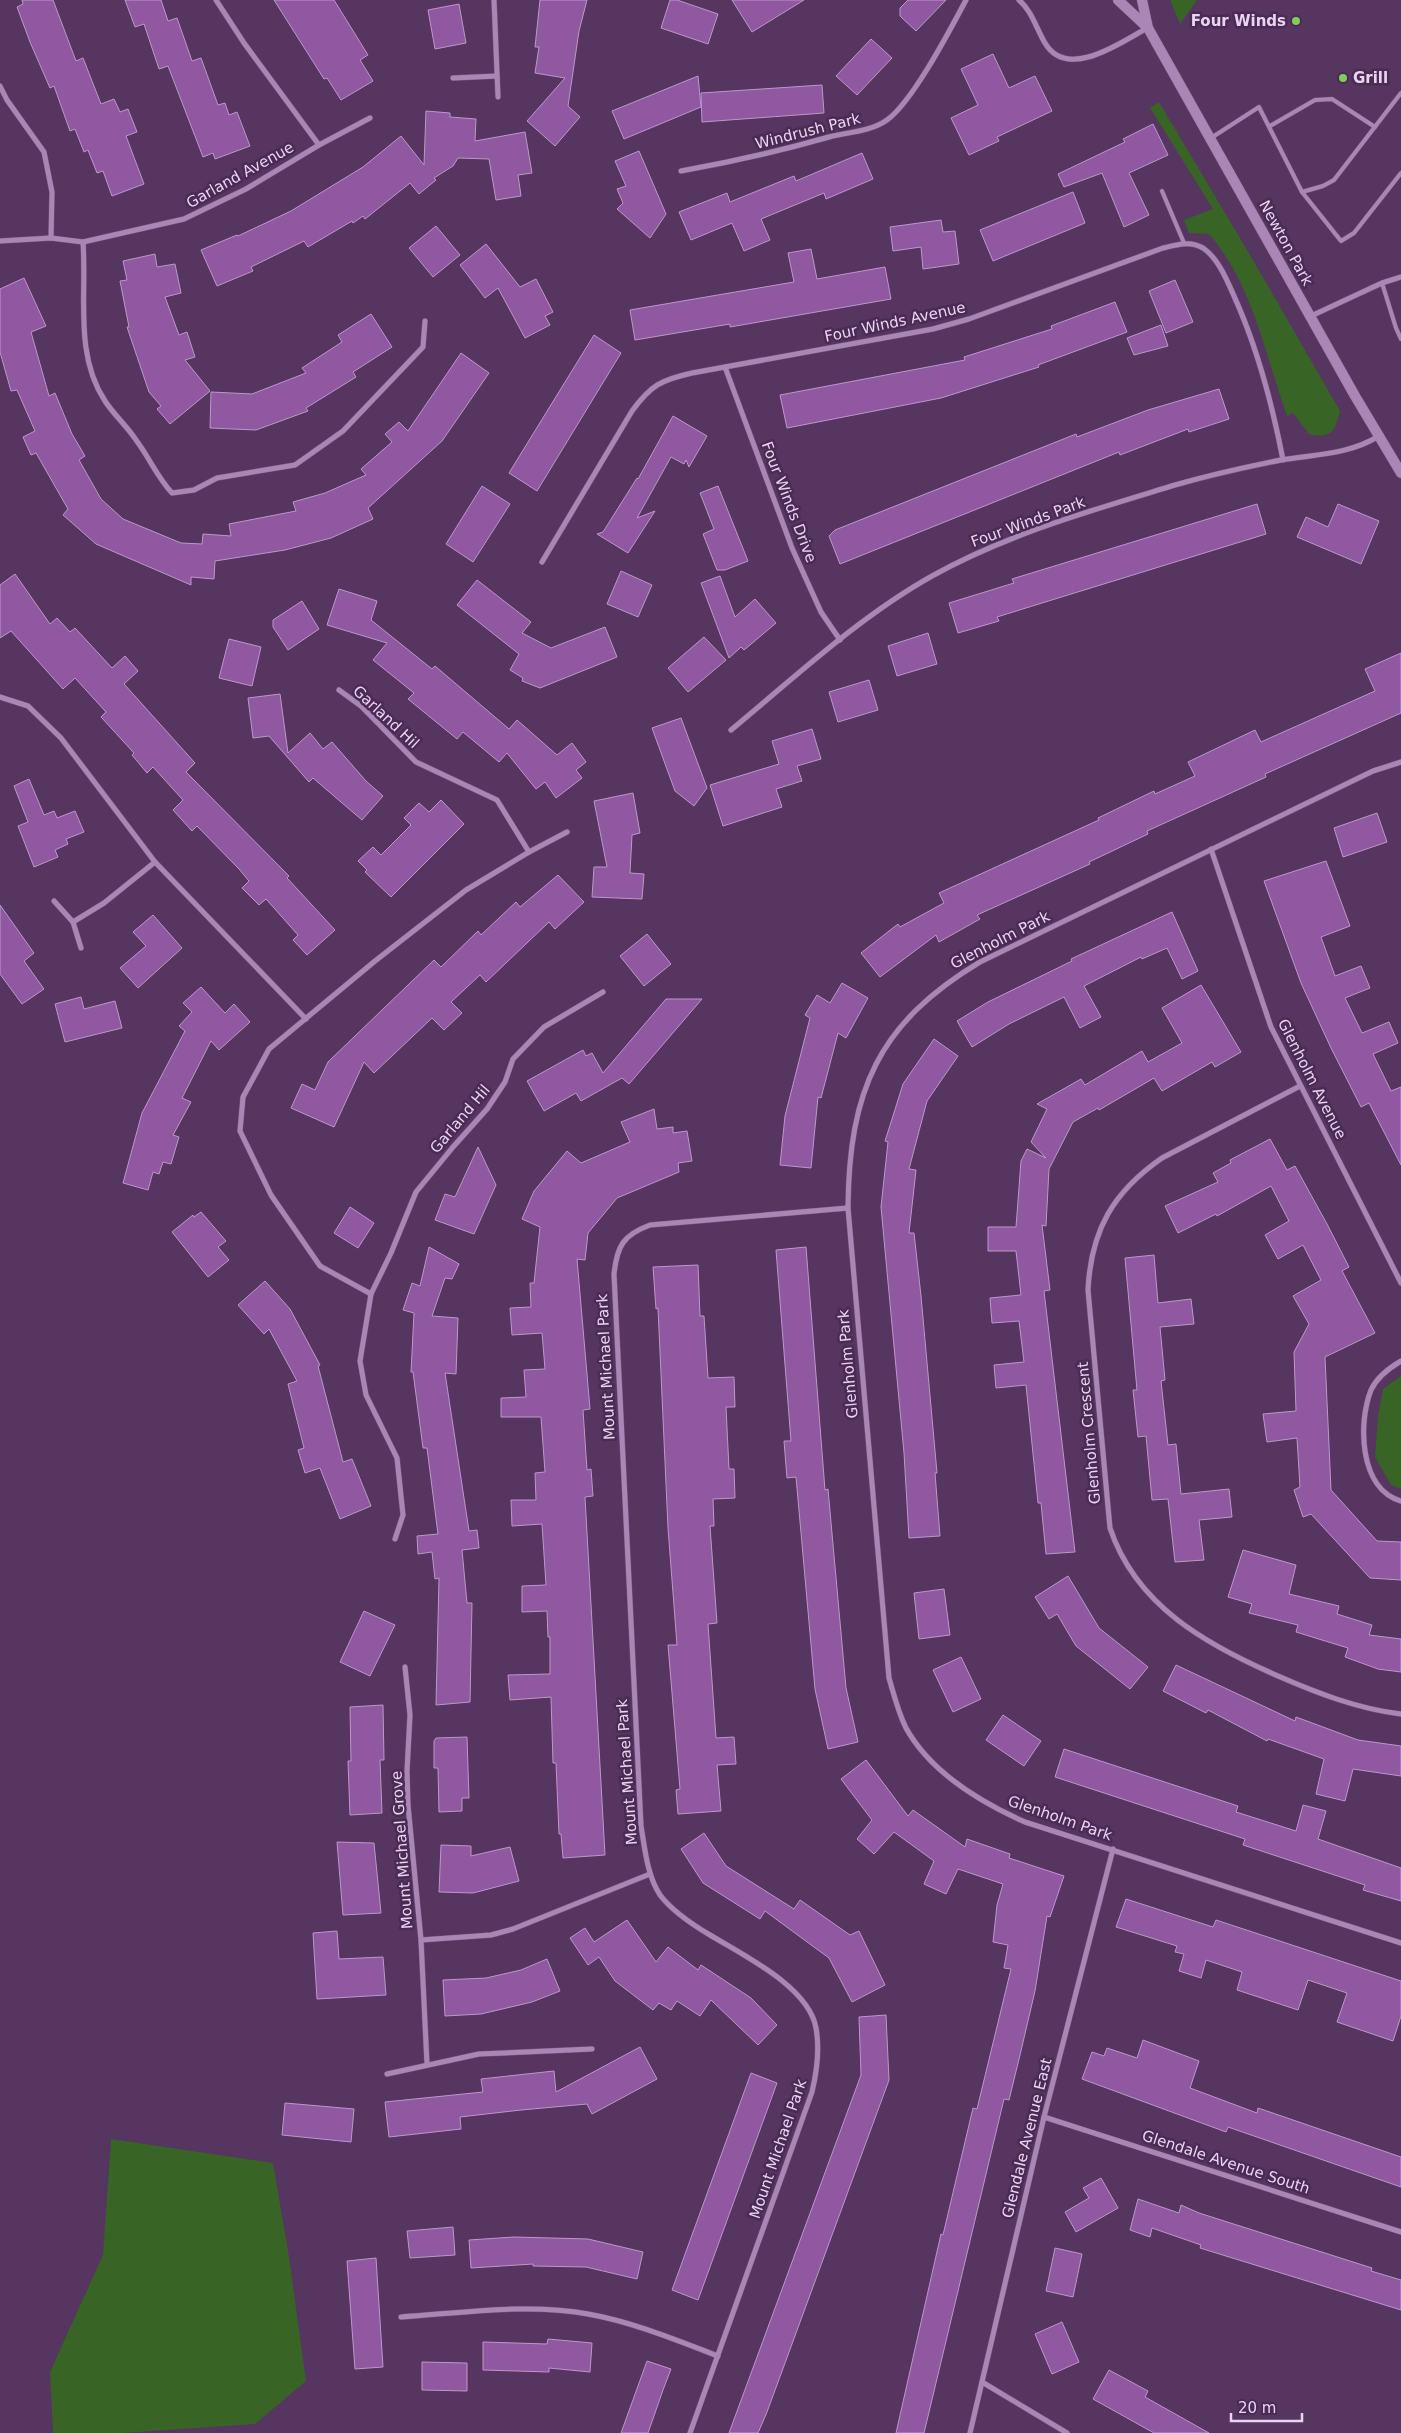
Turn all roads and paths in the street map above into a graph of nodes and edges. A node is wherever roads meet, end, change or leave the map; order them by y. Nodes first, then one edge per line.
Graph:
1 (216, 0) edge
2 (494, 0) edge
3 (966, 0) edge
4 (1019, 0) edge
5 (1118, 0) edge
6 (1142, 0) edge
7 (1148, 28) junction
8 (497, 76) junction
9 (453, 78) dead end
10 (0, 86) edge
11 (1401, 94) edge
12 (498, 97) dead end
13 (370, 118) dead end
14 (1270, 126) junction
15 (1375, 127) junction
16 (1211, 138) junction
17 (319, 145) junction
18 (680, 171) dead end
19 (1401, 173) edge
20 (1162, 190) dead end
21 (1302, 192) junction
22 (51, 238) junction
23 (0, 241) edge
24 (83, 242) junction
25 (1184, 243) junction
26 (1401, 277) edge
27 (1382, 283) junction
28 (1310, 316) junction
29 (425, 321) dead end
30 (1401, 339) edge
31 (725, 368) junction
32 (1380, 436) junction
33 (1283, 460) junction
34 (1401, 473) edge
35 (542, 562) dead end
36 (840, 640) junction
37 (339, 690) dead end
38 (0, 697) edge
39 (732, 730) dead end
40 (1401, 762) edge
41 (567, 832) dead end
42 (1211, 848) junction
43 (529, 852) junction
44 (155, 862) junction
45 (54, 900) dead end
46 (73, 922) junction
47 (81, 948) dead end
48 (603, 992) dead end
49 (306, 1019) junction
50 (1300, 1086) junction
51 (848, 1208) junction
52 (1401, 1283) edge
53 (371, 1294) junction
54 (1401, 1361) edge
55 (1401, 1501) edge
56 (395, 1539) dead end
57 (405, 1667) dead end
58 (1401, 1714) edge
59 (1113, 1849) junction
60 (650, 1874) junction
61 (421, 1940) junction
62 (1401, 1943) edge
63 (592, 2049) dead end
64 (427, 2064) junction
65 (387, 2074) dead end
66 (1044, 2117) junction
67 (1401, 2232) edge
68 (401, 2318) dead end
69 (718, 2356) junction
70 (982, 2382) junction
71 (690, 2433) edge
72 (970, 2433) edge
73 (1067, 2433) edge

1 - 17 street, Garland Avenue
2 - 8 street
3 - 18 street, Windrush Park
4 - 7 street
5 - 7 street, Newton Park
6 - 7 street, Newton Park
7 - 16 street, Newton Park
8 - 9 street
8 - 12 street
10 - 22 street
11 - 15 lane
13 - 17 street, Garland Avenue
14 - 15 lane
14 - 16 lane
14 - 21 lane
15 - 21 lane
16 - 28 street, Newton Park
17 - 24 street, Garland Avenue
19 - 21 lane
20 - 25 lane
22 - 23 street, Garland Avenue
22 - 24 street, Garland Avenue
24 - 29 street
25 - 31 street, Four Winds Avenue
25 - 33 street
26 - 27 street
27 - 28 street
27 - 30 lane
28 - 32 street, Newton Park
31 - 35 street, Four Winds Avenue
31 - 36 street, Four Winds Drive
32 - 33 street, Four Winds Park
32 - 34 street, Newton Park
33 - 36 street, Four Winds Park
36 - 39 street, Four Winds Park
37 - 43 street, Garland Hil
38 - 44 street
40 - 42 street, Glenholm Park
41 - 43 street
42 - 50 street, Glenholm Avenue
42 - 51 street, Glenholm Park
43 - 49 street
44 - 46 street
44 - 49 street
45 - 46 street
46 - 47 street
48 - 53 street, Garland Hil
49 - 53 street
50 - 52 street, Glenholm Avenue
50 - 58 street, Glenholm Crescent
51 - 59 street, Glenholm Park
51 - 60 street, Mount Michael Park
53 - 56 street, Garland Hil
54 - 55 street
57 - 61 street, Mount Michael Grove
59 - 62 street, Glenholm Park
59 - 66 street, Glendale Avenue East
60 - 61 street, Mount Michael Grove
60 - 69 street, Mount Michael Park
61 - 64 street
63 - 64 street
64 - 65 street
66 - 67 street, Glendale Avenue South
66 - 70 street, Glendale Avenue East
68 - 69 street
69 - 71 street, Mount Michael Park
70 - 72 street, Glendale Avenue East
70 - 73 street

